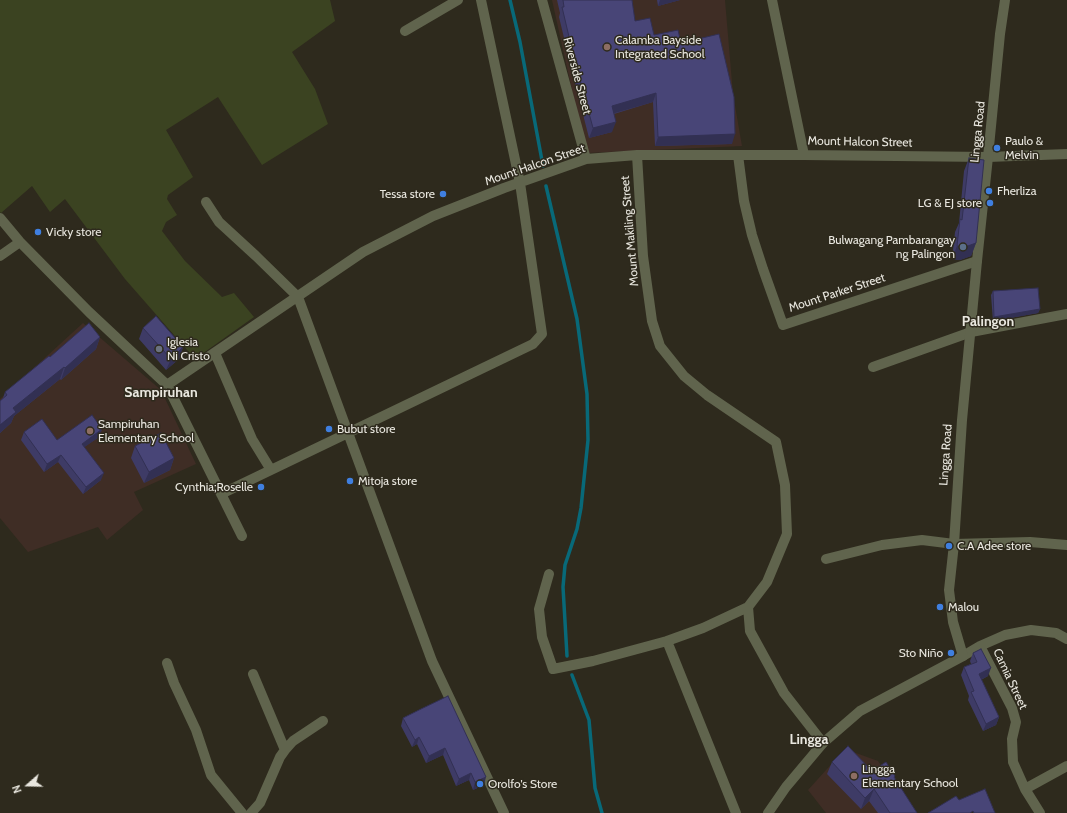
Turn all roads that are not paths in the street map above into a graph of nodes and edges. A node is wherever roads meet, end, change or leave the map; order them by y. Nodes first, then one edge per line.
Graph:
1 (458, 0) edge
2 (480, 0) edge
3 (542, 0) edge
4 (772, 0) edge
5 (1005, 0) edge
6 (405, 31) dead end
7 (1067, 154) edge
8 (637, 155) junction
9 (738, 155) junction
10 (804, 155) junction
11 (988, 157) junction
12 (586, 159) junction
13 (520, 183) junction
14 (206, 202) dead end
15 (0, 218) edge
16 (20, 242) junction
17 (0, 256) edge
18 (976, 261) junction
19 (298, 297) junction
20 (1067, 314) edge
21 (971, 332) junction
22 (215, 353) junction
23 (873, 367) dead end
24 (167, 385) junction
25 (349, 432) junction
26 (271, 470) junction
27 (220, 494) junction
28 (242, 536) dead end
29 (954, 544) junction
30 (1067, 545) edge
31 (826, 560) dead end
32 (549, 574) dead end
33 (748, 607) junction
34 (1067, 639) edge
35 (667, 641) junction
36 (980, 646) junction
37 (963, 656) junction
38 (167, 663) dead end
39 (253, 674) dead end
40 (323, 721) dead end
41 (823, 743) junction
42 (285, 750) junction
43 (1067, 766) edge
44 (1025, 789) junction
45 (257, 811) edge
46 (242, 813) edge
47 (504, 813) edge
48 (736, 813) edge
49 (768, 813) edge
50 (1040, 813) edge

1 - 6 street
2 - 13 street
3 - 12 street, Riverside Street
4 - 10 street
5 - 11 street, Lingga Road
7 - 11 street, Mount Halcon Street
8 - 9 street, Mount Halcon Street
8 - 12 street, Mount Halcon Street
8 - 33 street, Mount Makiling Street
9 - 10 street, Mount Halcon Street
9 - 18 street, Mount Parker Street
10 - 11 street, Mount Halcon Street
11 - 18 street, Lingga Road
12 - 13 street, Mount Halcon Street
13 - 19 street, Mount Halcon Street
13 - 25 street
14 - 19 street
15 - 16 street
16 - 17 street
16 - 24 street
18 - 21 street, Lingga Road
19 - 22 street, Mount Halcon Street
19 - 25 street
20 - 21 street
21 - 23 street
21 - 29 street, Lingga Road
22 - 24 street, Mount Halcon Street
22 - 26 street
24 - 27 street
25 - 26 street
25 - 47 street
26 - 27 street
27 - 28 street
29 - 30 street
29 - 31 street
29 - 37 street, Lingga Road
32 - 35 street
33 - 35 street
33 - 41 street
34 - 36 street
35 - 48 street
36 - 37 street
36 - 44 street, Camia Street
37 - 41 street
38 - 46 street
39 - 42 street
40 - 42 street
41 - 49 street
42 - 45 street
43 - 44 street
44 - 50 street, Camia Street

